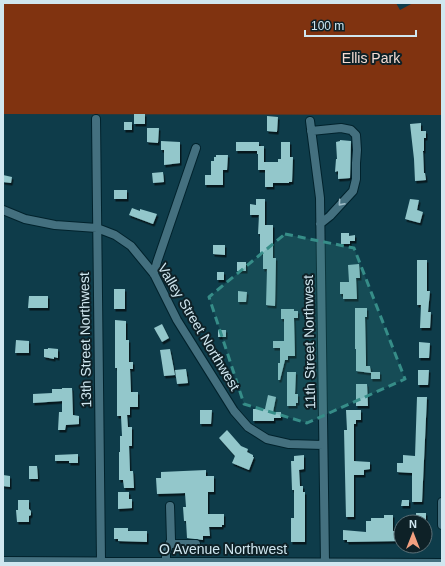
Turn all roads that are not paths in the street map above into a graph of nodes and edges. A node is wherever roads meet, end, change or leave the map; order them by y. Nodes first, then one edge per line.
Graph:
1 (96, 119) dead end
2 (310, 121) dead end
3 (311, 131) junction
4 (196, 148) dead end
5 (3, 210) edge
6 (320, 224) junction
7 (97, 228) junction
8 (154, 274) junction
9 (324, 445) junction
10 (442, 502) edge
11 (170, 506) dead end
12 (442, 525) edge
13 (170, 544) junction
14 (196, 544) dead end
15 (3, 561) edge
16 (101, 561) junction
17 (166, 561) junction
18 (325, 562) edge
19 (442, 562) edge

1 - 7 street, 13th Street Northwest
2 - 3 street, 11th Street Northwest
3 - 6 street, 11th Street Northwest
3 -> 6 street
4 - 8 street
5 - 7 street, Valley Street Northwest
6 - 9 street, 11th Street Northwest
7 - 8 street, Valley Street Northwest
7 - 16 street, 13th Street Northwest
8 - 9 street, Valley Street Northwest
9 - 18 street, 11th Street Northwest
10 - 12 street
11 - 13 street
13 - 14 street
13 - 17 street
15 - 16 street, O Avenue Northwest
16 - 17 street, O Avenue Northwest
17 - 18 street, O Avenue Northwest
18 - 19 street, O Avenue Northwest

